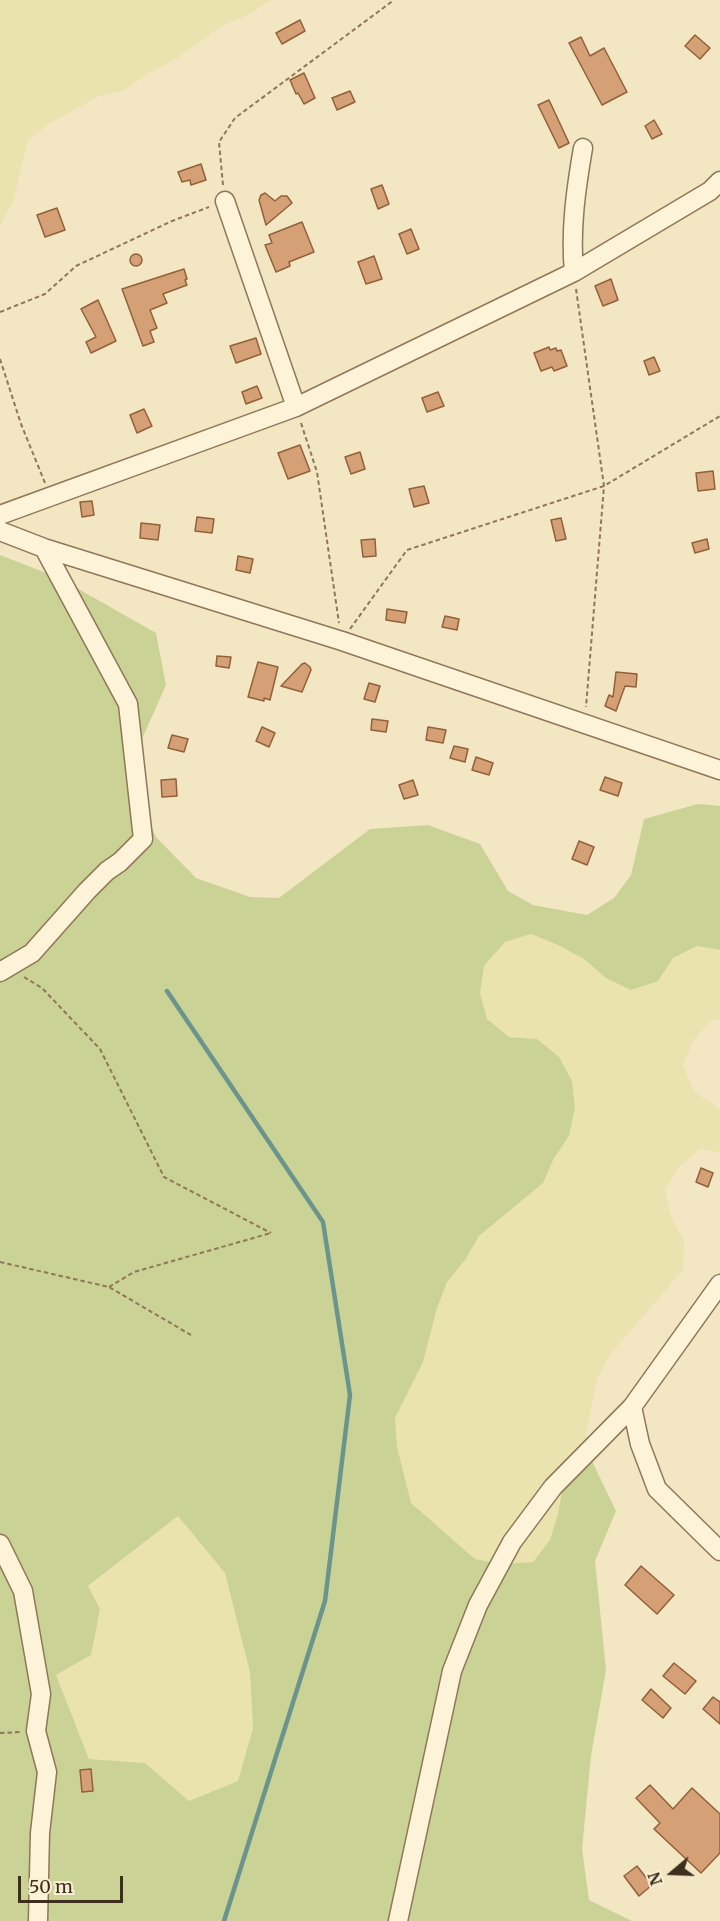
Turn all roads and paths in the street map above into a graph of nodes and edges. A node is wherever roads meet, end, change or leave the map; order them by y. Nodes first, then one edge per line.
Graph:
1 (394, 0) edge
2 (583, 148) dead end
3 (720, 181) edge
4 (225, 201) junction
5 (574, 272) junction
6 (0, 312) edge
7 (0, 359) edge
8 (296, 407) junction
9 (720, 416) edge
10 (604, 486) junction
11 (51, 497) junction
12 (0, 515) edge
13 (0, 531) edge
14 (44, 548) junction
15 (342, 641) junction
16 (585, 722) junction
17 (720, 770) edge
18 (4, 970) edge
19 (0, 1262) edge
20 (720, 1284) edge
21 (109, 1287) junction
22 (191, 1335) dead end
23 (632, 1407) junction
24 (0, 1544) edge
25 (720, 1551) edge
26 (36, 1731) junction
27 (0, 1733) edge
28 (38, 1921) edge
29 (398, 1921) edge

1 - 4 path
2 - 5 street
3 - 5 street
4 - 6 path
4 - 8 street
5 - 8 street
5 - 10 path
7 - 11 path
8 - 11 street
8 - 15 path
9 - 10 path
10 - 15 path
10 - 16 path
11 - 12 street
13 - 14 street
14 - 15 street
14 - 18 street
15 - 16 street
16 - 17 street
18 - 21 path
19 - 21 path
20 - 23 street
21 - 22 path
23 - 25 street
23 - 29 street
24 - 26 street
26 - 27 path
26 - 28 street

